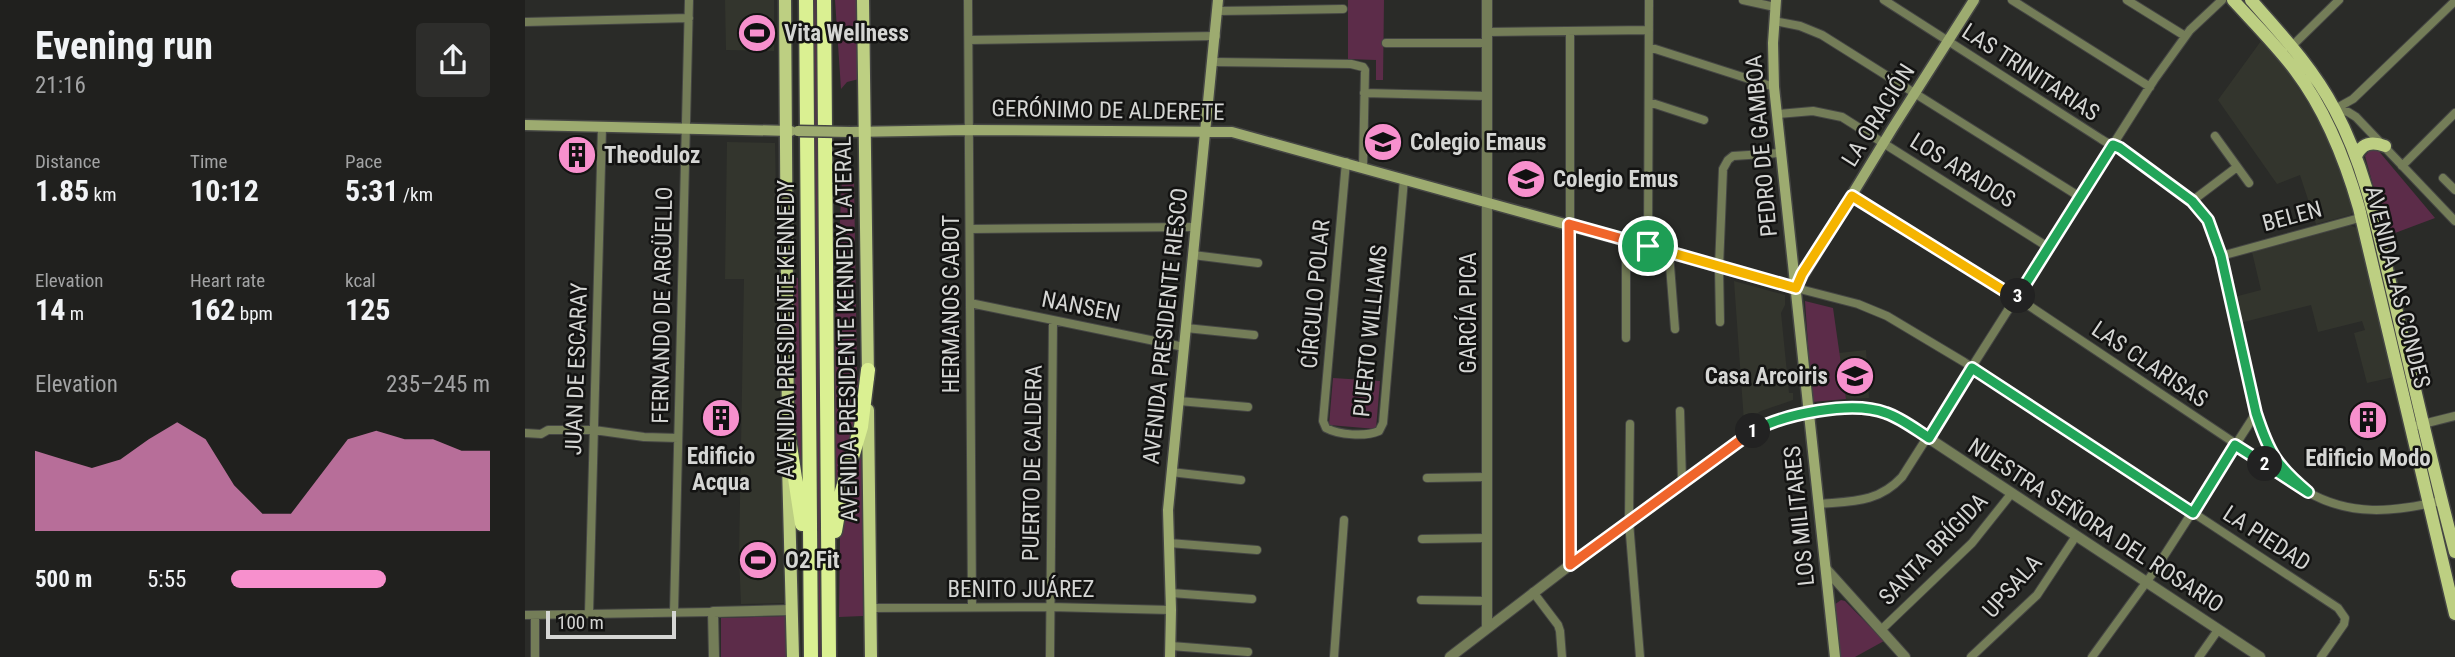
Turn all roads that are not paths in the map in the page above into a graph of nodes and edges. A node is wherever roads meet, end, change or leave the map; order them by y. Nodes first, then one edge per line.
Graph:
1 (689, 0) edge
2 (785, 0) edge
3 (806, 0) edge
4 (824, 0) edge
5 (863, 0) edge
6 (968, 0) edge
7 (1487, 0) edge
8 (1649, 0) edge
9 (1743, 0) edge
10 (1884, 0) edge
11 (1974, 0) edge
12 (2012, 0) edge
13 (2127, 0) edge
14 (2221, 0) edge
15 (2233, 0) edge
16 (2251, 0) edge
17 (2339, 0) edge
18 (2455, 1) edge
19 (1775, 3) edge
20 (1218, 5) edge
21 (1343, 9) dead end
22 (689, 18) junction
23 (1774, 21) junction
24 (525, 22) edge
25 (1649, 30) junction
26 (1570, 31) junction
27 (1487, 32) junction
28 (1216, 36) junction
29 (2185, 36) junction
30 (969, 40) junction
31 (1949, 42) junction
32 (1386, 43) dead end
33 (1487, 43) junction
34 (2292, 46) junction
35 (1649, 47) junction
36 (1213, 62) junction
37 (1775, 87) junction
38 (2150, 87) junction
39 (1364, 93) junction
40 (1915, 93) junction
41 (1487, 96) junction
42 (1649, 102) junction
43 (2335, 110) junction
44 (2455, 113) edge
45 (1777, 114) junction
46 (1704, 120) dead end
47 (525, 125) edge
48 (602, 127) junction
49 (686, 129) junction
50 (969, 130) junction
51 (792, 131) junction
52 (1206, 131) junction
53 (864, 132) junction
54 (2215, 136) dead end
55 (1884, 143) junction
56 (2113, 145) junction
57 (2385, 146) junction
58 (1781, 153) junction
59 (2356, 156) junction
60 (1346, 162) junction
61 (2403, 166) junction
62 (1363, 167) junction
63 (2237, 167) junction
64 (2443, 178) dead end
65 (1404, 179) junction
66 (2249, 183) dead end
67 (2455, 190) edge
68 (1852, 196) junction
69 (2080, 197) junction
70 (1487, 201) junction
71 (2192, 201) junction
72 (2367, 215) junction
73 (2453, 215) edge
74 (1569, 224) junction
75 (1196, 227) junction
76 (970, 229) junction
77 (1626, 240) junction
78 (1648, 246) junction
79 (2048, 247) junction
80 (1669, 253) junction
81 (1193, 255) junction
82 (2221, 256) junction
83 (1258, 263) dead end
84 (1719, 267) junction
85 (1796, 288) junction
86 (2016, 298) junction
87 (970, 303) junction
88 (1053, 320) junction
89 (1720, 322) dead end
90 (1186, 328) junction
91 (1675, 330) dead end
92 (1254, 335) dead end
93 (1626, 338) dead end
94 (1184, 347) junction
95 (1972, 368) junction
96 (868, 370) junction
97 (1179, 401) junction
98 (1248, 407) dead end
99 (1680, 411) dead end
100 (1809, 412) junction
101 (2256, 413) junction
102 (2455, 416) edge
103 (1630, 424) dead end
104 (2416, 425) junction
105 (1326, 428) joint
106 (594, 430) junction
107 (788, 432) junction
108 (525, 433) edge
109 (678, 438) junction
110 (1929, 438) junction
111 (2235, 445) junction
112 (1171, 472) junction
113 (1487, 477) junction
114 (1427, 478) dead end
115 (1241, 480) dead end
116 (1682, 481) junction
117 (2308, 492) junction
118 (2011, 494) junction
119 (2441, 501) junction
120 (1819, 504) junction
121 (2428, 504) junction
122 (2193, 513) junction
123 (1344, 520) dead end
124 (1629, 522) junction
125 (2076, 536) junction
126 (1487, 538) junction
127 (1422, 539) dead end
128 (1169, 543) junction
129 (1257, 550) dead end
130 (2455, 552) edge
131 (1570, 565) junction
132 (1826, 569) junction
133 (2451, 575) edge
134 (2147, 582) junction
135 (810, 590) junction
136 (1533, 592) junction
137 (1171, 593) junction
138 (1252, 599) dead end
139 (1421, 600) dead end
140 (1487, 601) junction
141 (828, 602) junction
142 (972, 607) junction
143 (1050, 607) junction
144 (871, 608) junction
145 (790, 610) junction
146 (1171, 610) junction
147 (674, 612) junction
148 (713, 612) junction
149 (589, 613) junction
150 (2455, 614) edge
151 (525, 615) edge
152 (535, 615) junction
153 (1487, 626) junction
154 (1881, 630) junction
155 (2218, 630) junction
156 (1170, 651) edge
157 (1248, 652) dead end
158 (535, 657) edge
159 (714, 657) edge
160 (793, 657) edge
161 (811, 657) edge
162 (829, 657) edge
163 (871, 657) edge
164 (1050, 657) edge
165 (1334, 657) edge
166 (1450, 657) edge
167 (1562, 657) edge
168 (1640, 657) edge
169 (1835, 657) edge
170 (1905, 657) edge
171 (1971, 657) edge
172 (2092, 657) edge
173 (2199, 657) edge
174 (2260, 657) edge
175 (2321, 657) edge

1 - 22 street, FERNANDO DE ARGÜELLO
2 - 51 main road
3 - 135 highway, AVENIDA PRESIDENTE KENNEDY
4 - 141 highway, AVENIDA PRESIDENTE KENNEDY
5 - 53 main road, AVENIDA PRESIDENTE KENNEDY LATERAL
6 - 30 street, HERMANOS CABOT
7 - 27 street, GARCÍA PICA
8 - 25 street
9 - 19 street
10 - 31 street, LAS TRINITARIAS
11 - 31 main road, LA ORACIÓN
12 - 38 street
13 - 29 street
14 - 29 street
15 - 72 main road, AVENIDA LAS CONDES
16 - 34 main road, AVENIDA LAS CONDES
17 - 34 street
18 - 43 street
19 - 23 main road, PEDRO DE GAMBOA
20 - 21 street
20 - 28 main road, AVENIDA PRESIDENTE RIESCO
22 - 24 street
22 - 49 street, FERNANDO DE ARGÜELLO
23 - 37 main road, PEDRO DE GAMBOA
23 - 40 street
25 - 26 street
25 - 35 street
26 - 27 street
26 - 74 street
27 - 33 street, GARCÍA PICA
28 - 30 street
28 - 36 main road, AVENIDA PRESIDENTE RIESCO
29 - 38 street
30 - 50 street, HERMANOS CABOT
31 - 40 main road, LA ORACIÓN
31 - 56 street, LAS TRINITARIAS
32 - 33 street
33 - 41 street, GARCÍA PICA
34 - 43 main road, AVENIDA LAS CONDES
35 - 37 street
35 - 42 street
36 - 39 street
36 - 52 main road, AVENIDA PRESIDENTE RIESCO
37 - 45 main road, PEDRO DE GAMBOA
38 - 56 street
39 - 41 street
39 - 62 street
40 - 55 main road, LA ORACIÓN
40 - 69 street
41 - 70 street, GARCÍA PICA
42 - 46 street
42 - 78 street
43 - 57 street
43 - 59 main road, AVENIDA LAS CONDES
44 - 61 street
45 - 55 street, LOS ARADOS
45 - 58 main road, PEDRO DE GAMBOA
47 - 48 main road, GERÓNIMO DE ALDERETE
48 - 49 main road, GERÓNIMO DE ALDERETE
48 - 106 street, JUAN DE ESCARAY
49 - 51 main road, GERÓNIMO DE ALDERETE
49 - 109 street, FERNANDO DE ARGÜELLO
50 - 52 main road, GERÓNIMO DE ALDERETE
50 - 53 main road, GERÓNIMO DE ALDERETE
50 - 76 street, HERMANOS CABOT
51 - 53 main road, GERÓNIMO DE ALDERETE, bridge
51 - 107 main road
52 - 60 main road, GERÓNIMO DE ALDERETE
52 - 75 main road, AVENIDA PRESIDENTE RIESCO
53 - 96 main road, AVENIDA PRESIDENTE KENNEDY LATERAL
54 - 63 street
55 - 68 main road, LA ORACIÓN
55 - 79 street, LOS ARADOS
56 - 69 street
56 - 71 street, LAS TRINITARIAS
57 - 59 main road
57 - 61 street
58 - 84 street
58 - 85 main road, PEDRO DE GAMBOA
59 - 72 main road, AVENIDA LAS CONDES
60 - 62 main road, GERÓNIMO DE ALDERETE
60 - 105 street, CÍRCULO POLAR
61 - 73 street
62 - 65 main road, GERÓNIMO DE ALDERETE
63 - 66 street
63 - 71 street
64 - 67 street
65 - 70 main road, GERÓNIMO DE ALDERETE
65 - 105 street, PUERTO WILLIAMS
68 - 85 main road, LA ORACIÓN
68 - 86 street, LAS CLARISAS
69 - 79 street
70 - 74 main road, GERÓNIMO DE ALDERETE
70 - 113 street, GARCÍA PICA
71 - 82 street, LAS TRINITARIAS
72 - 82 street, BELEN
72 - 104 main road, AVENIDA LAS CONDES
74 - 77 main road, GERÓNIMO DE ALDERETE
74 - 131 street
75 - 76 street
75 - 81 main road, AVENIDA PRESIDENTE RIESCO
76 - 87 street, HERMANOS CABOT
77 - 78 main road, GERÓNIMO DE ALDERETE
77 - 93 street
78 - 80 main road, GERÓNIMO DE ALDERETE
79 - 86 street
80 - 84 main road, GERÓNIMO DE ALDERETE
80 - 91 street
81 - 83 street
81 - 90 main road, AVENIDA PRESIDENTE RIESCO
82 - 101 street, LAS TRINITARIAS
84 - 85 main road, GERÓNIMO DE ALDERETE
84 - 89 street
85 - 95 street, LA PIEDAD
85 - 100 main road, LOS MILITARES
86 - 95 street
86 - 111 street, LAS CLARISAS
87 - 88 street, NANSEN
87 - 142 street, HERMANOS CABOT
88 - 94 street, NANSEN
88 - 143 street, PUERTO DE CALDERA
90 - 92 street
90 - 94 main road, AVENIDA PRESIDENTE RIESCO
94 - 97 main road, AVENIDA PRESIDENTE RIESCO
95 - 110 street
95 - 122 street, LA PIEDAD
96 - 141 highway
96 - 144 main road, AVENIDA PRESIDENTE KENNEDY LATERAL
97 - 98 street
97 - 112 main road, AVENIDA PRESIDENTE RIESCO
99 - 116 street
100 - 110 street, NUESTRA SEÑORA DEL ROSARIO
100 - 116 street, NUESTRA SEÑORA DEL ROSARIO
100 - 120 main road, LOS MILITARES
101 - 111 street
101 - 117 street, LAS TRINITARIAS
102 - 104 street
103 - 124 street
104 - 119 main road, AVENIDA LAS CONDES
104 - 121 main road, AVENIDA LAS CONDES
106 - 108 street
106 - 109 street
106 - 149 street, JUAN DE ESCARAY
107 - 135 highway
107 - 145 main road
109 - 147 street, FERNANDO DE ARGÜELLO
110 - 118 street, NUESTRA SEÑORA DEL ROSARIO
110 - 120 street
111 - 117 street, LAS CLARISAS
111 - 122 street
112 - 115 street
112 - 128 main road, AVENIDA PRESIDENTE RIESCO
113 - 114 street
113 - 126 street, GARCÍA PICA
116 - 124 street, NUESTRA SEÑORA DEL ROSARIO
117 - 121 street, LAS CLARISAS
118 - 125 street, NUESTRA SEÑORA DEL ROSARIO
118 - 154 street, SANTA BRÍGIDA
119 - 121 street, LAS CLARISAS
119 - 130 main road, AVENIDA LAS CONDES
120 - 132 main road, LOS MILITARES
121 - 133 main road, AVENIDA LAS CONDES
122 - 134 street
122 - 175 street, LA PIEDAD
123 - 165 street
124 - 131 street, NUESTRA SEÑORA DEL ROSARIO
124 - 168 street
125 - 134 street, NUESTRA SEÑORA DEL ROSARIO
125 - 171 street, UPSALA
126 - 127 street
126 - 140 street, GARCÍA PICA
128 - 129 street
128 - 137 main road, AVENIDA PRESIDENTE RIESCO
131 - 136 street, NUESTRA SEÑORA DEL ROSARIO
132 - 154 street
132 - 169 main road, LOS MILITARES
133 - 150 main road, AVENIDA LAS CONDES
134 - 155 street, NUESTRA SEÑORA DEL ROSARIO
134 - 172 street
135 - 161 highway, AVENIDA PRESIDENTE KENNEDY
136 - 153 street, NUESTRA SEÑORA DEL ROSARIO
136 - 167 street
137 - 138 street
137 - 146 main road, AVENIDA PRESIDENTE RIESCO
139 - 140 street
140 - 153 street, GARCÍA PICA
141 - 162 highway, AVENIDA PRESIDENTE KENNEDY
142 - 143 street, BENITO JUÁREZ
142 - 144 street, BENITO JUÁREZ
143 - 146 street, BENITO JUÁREZ
143 - 164 street, PUERTO DE CALDERA
144 - 163 main road, AVENIDA PRESIDENTE KENNEDY LATERAL
145 - 148 street
145 - 160 main road
146 - 156 main road, AVENIDA PRESIDENTE RIESCO
147 - 148 street
147 - 149 street
148 - 159 street
149 - 152 street
151 - 152 street
152 - 158 street
153 - 166 street, NUESTRA SEÑORA DEL ROSARIO
154 - 170 street
155 - 173 street
155 - 174 street, NUESTRA SEÑORA DEL ROSARIO
156 - 157 street

